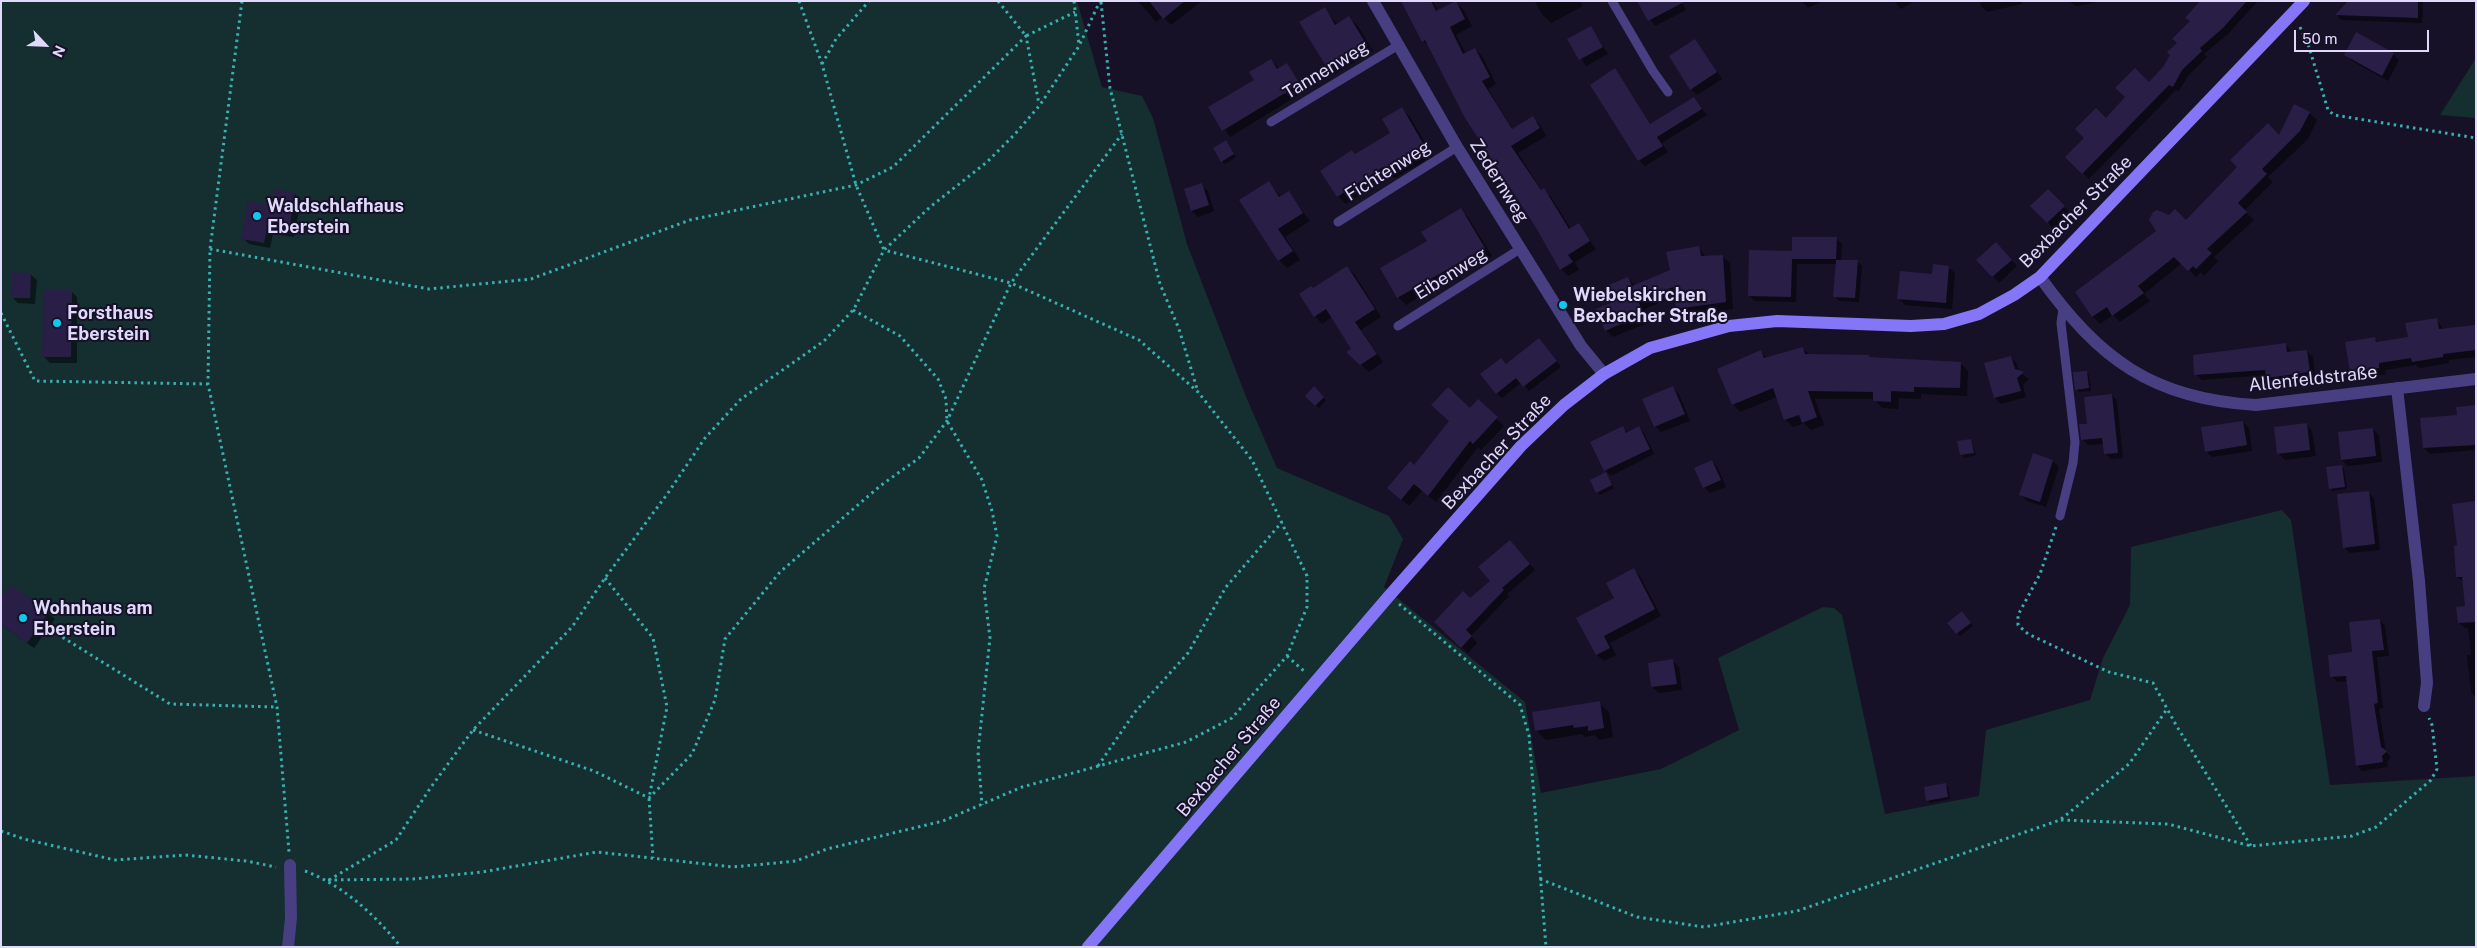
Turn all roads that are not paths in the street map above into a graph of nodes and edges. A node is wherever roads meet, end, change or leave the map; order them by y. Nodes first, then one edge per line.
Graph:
1 (1373, 1) edge
2 (1612, 1) edge
3 (2304, 1) edge
4 (1397, 46) junction
5 (1668, 92) dead end
6 (1272, 122) dead end
7 (1456, 147) junction
8 (1338, 222) dead end
9 (1520, 250) junction
10 (2040, 277) junction
11 (2063, 308) junction
12 (1398, 326) dead end
13 (1604, 374) junction
14 (2476, 379) edge
15 (2397, 388) junction
16 (2060, 516) road end
17 (2424, 706) road end
18 (291, 868) road end
19 (288, 947) edge
20 (1088, 947) edge

1 - 4 street, Zedernweg
2 - 5 lane
3 - 10 street, Bexbacher Straße
4 - 6 lane, Tannenweg
4 - 7 street, Zedernweg
7 - 8 lane, Fichtenweg
7 - 9 street, Zedernweg
9 - 12 lane, Eibenweg
9 - 13 street, Zedernweg
10 - 11 street, Allenfeldstraße
10 - 13 street, Bexbacher Straße
11 - 15 street, Allenfeldstraße
11 - 16 lane
13 - 20 street, Bexbacher Straße
14 - 15 street, Allenfeldstraße
15 - 17 street, Allenfeldstraße
18 - 19 street

